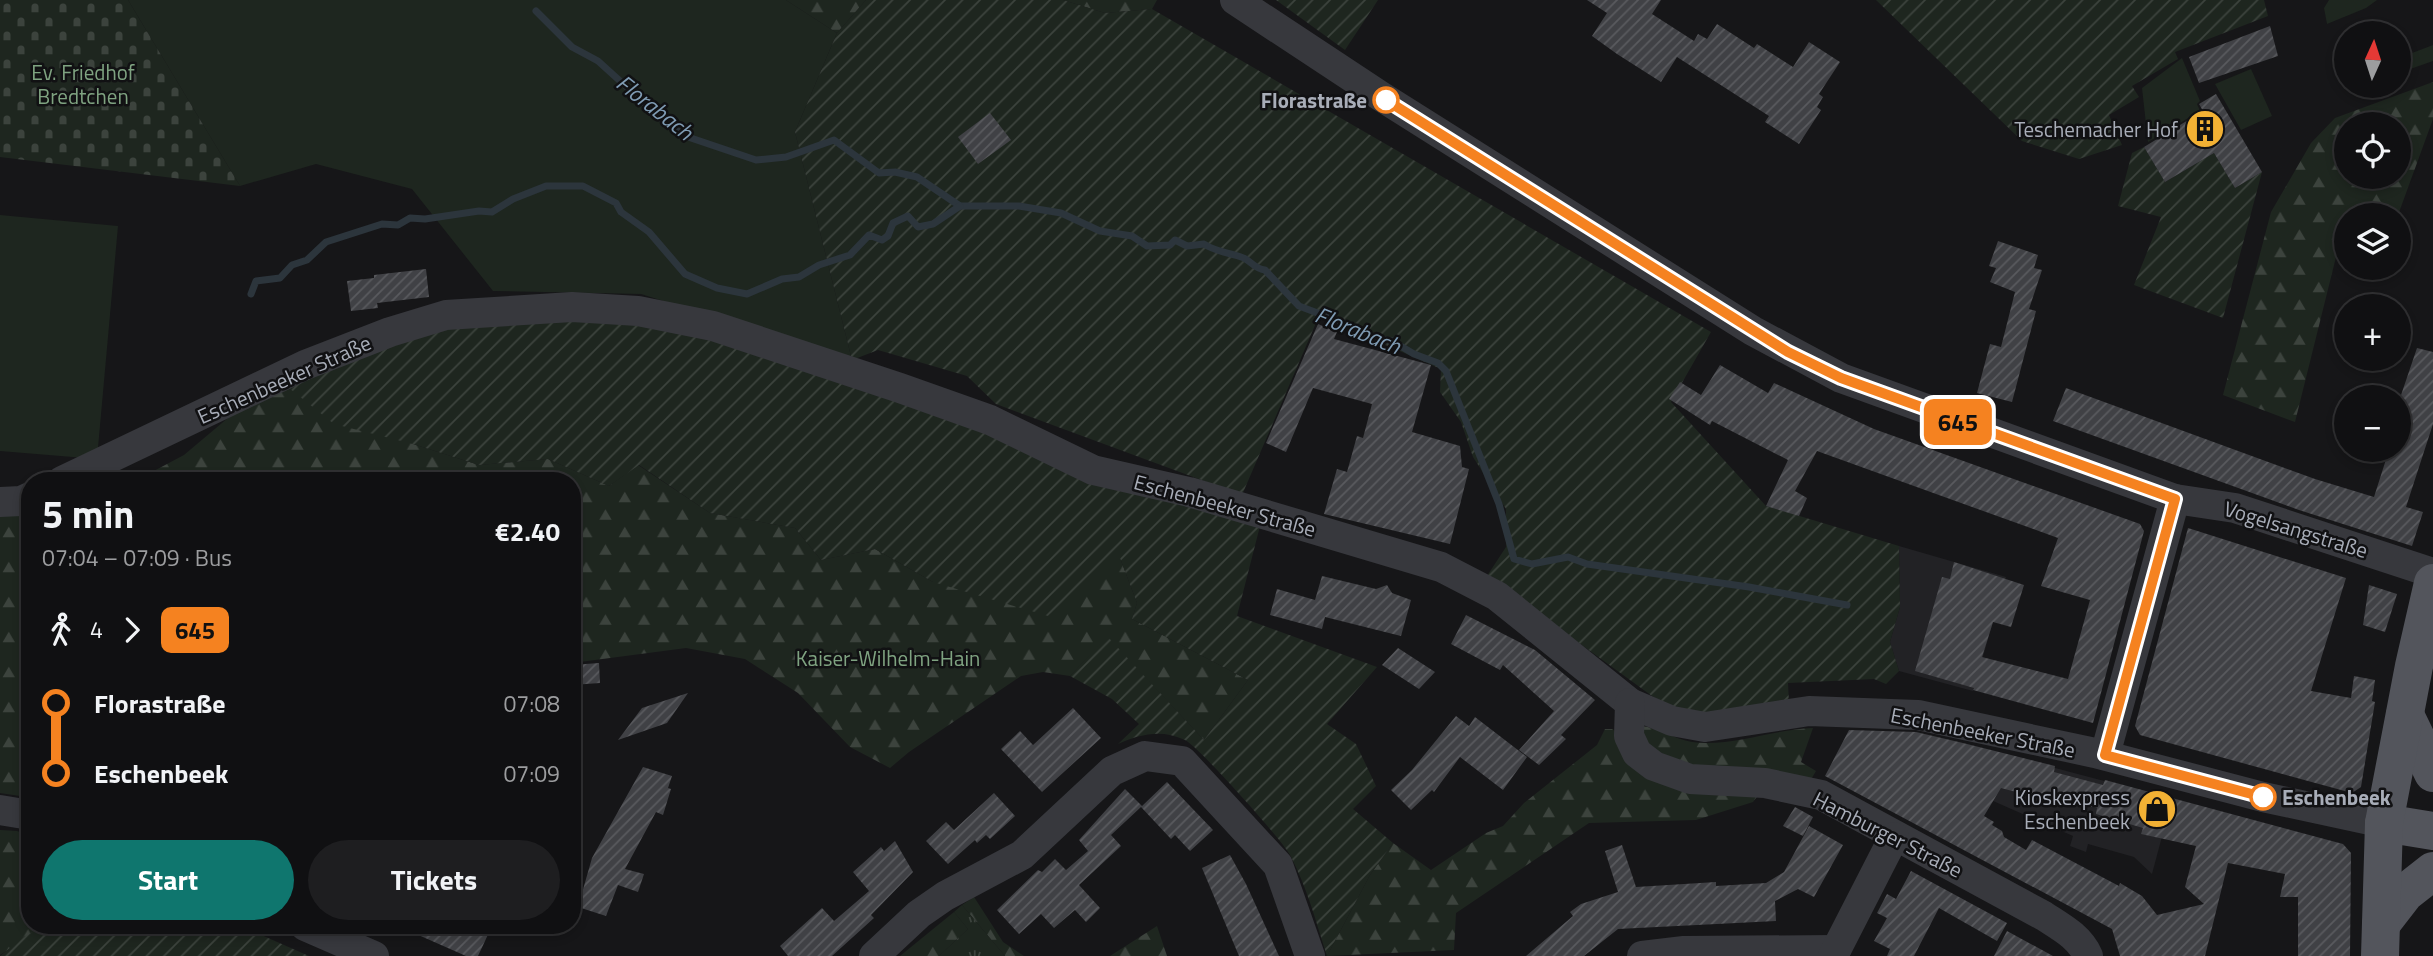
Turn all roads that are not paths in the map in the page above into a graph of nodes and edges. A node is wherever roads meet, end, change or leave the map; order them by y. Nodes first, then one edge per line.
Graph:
1 (1236, 0) edge
2 (81, 472) edge
3 (2175, 499) junction
4 (21, 501) edge
5 (0, 502) edge
6 (2433, 573) edge
7 (2433, 583) edge
8 (1630, 703) junction
9 (2405, 715) junction
10 (2105, 755) junction
11 (2433, 773) edge
12 (0, 810) edge
13 (21, 814) edge
14 (2385, 823) junction
15 (2433, 831) edge
16 (1894, 837) junction
17 (2433, 871) edge
18 (323, 934) edge
19 (2381, 940) edge
20 (1835, 953) edge
21 (2084, 953) edge
22 (374, 956) edge
23 (874, 956) edge
24 (1310, 956) edge
25 (1642, 956) edge

1 - 3 street, Vogelsangstraße
2 - 8 street, Eschenbeeker Straße
3 - 6 street, Vogelsangstraße
3 - 10 street
4 - 5 street
7 - 9 main road
8 - 10 street, Eschenbeeker Straße
8 - 16 street, Hamburger Straße
9 - 11 main road
9 - 14 main road
10 - 14 street, Eschenbeeker Straße
12 - 13 street
14 - 15 main road
14 - 19 main road
16 - 20 street
16 - 21 street, Hamburger Straße
17 - 19 main road
18 - 22 street
20 - 25 street
23 - 24 street

